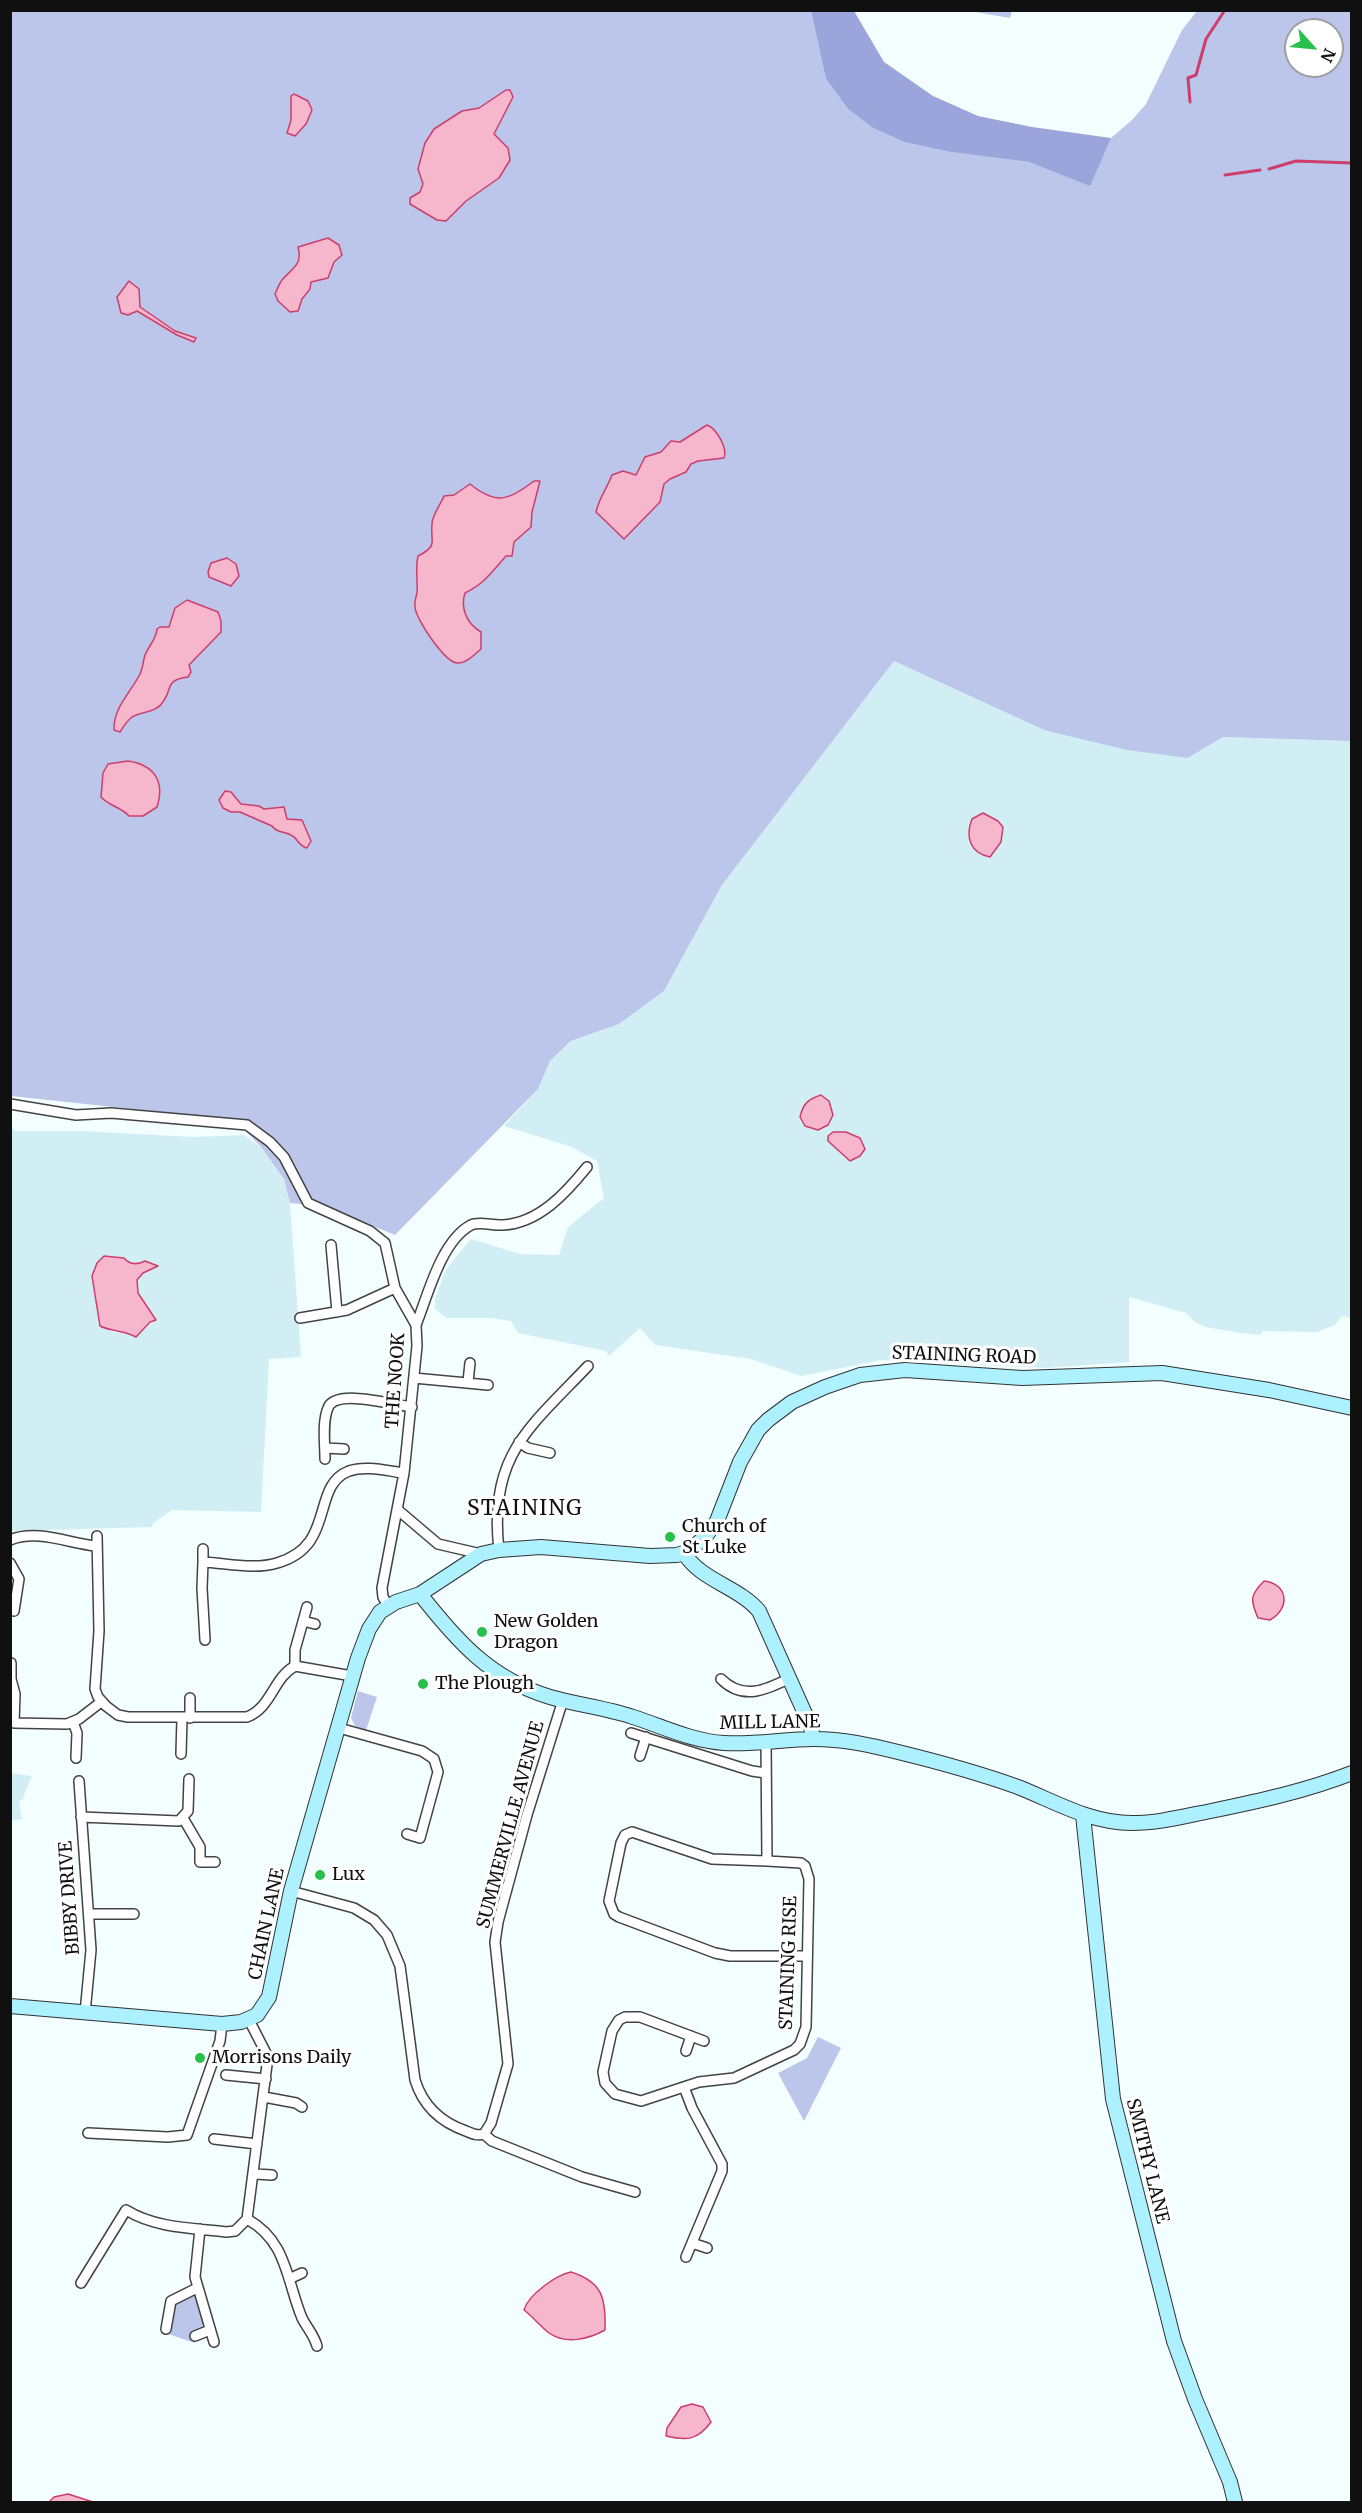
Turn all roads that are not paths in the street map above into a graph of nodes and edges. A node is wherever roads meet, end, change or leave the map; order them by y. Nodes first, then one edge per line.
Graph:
1 (10, 1104) edge
2 (587, 1167) dead end
3 (331, 1245) dead end
4 (395, 1288) junction
5 (337, 1312) junction
6 (300, 1318) dead end
7 (417, 1325) junction
8 (470, 1363) dead end
9 (588, 1366) dead end
10 (414, 1378) junction
11 (468, 1382) junction
12 (488, 1385) dead end
13 (412, 1407) junction
14 (1352, 1408) edge
15 (519, 1442) junction
16 (325, 1448) junction
17 (344, 1449) dead end
18 (550, 1453) dead end
19 (325, 1459) dead end
20 (404, 1473) junction
21 (398, 1510) junction
22 (10, 1540) edge
23 (203, 1549) dead end
24 (499, 1550) junction
25 (684, 1553) junction
26 (481, 1554) junction
27 (203, 1562) junction
28 (10, 1563) edge
29 (420, 1593) junction
30 (388, 1606) junction
31 (307, 1607) dead end
32 (14, 1611) dead end
33 (303, 1622) junction
34 (315, 1624) dead end
35 (205, 1640) dead end
36 (11, 1663) edge
37 (295, 1666) junction
38 (352, 1676) junction
39 (790, 1678) junction
40 (722, 1679) dead end
41 (190, 1698) dead end
42 (563, 1700) junction
43 (101, 1702) junction
44 (186, 1718) junction
45 (73, 1722) junction
46 (339, 1728) junction
47 (632, 1733) dead end
48 (646, 1737) junction
49 (813, 1739) junction
50 (766, 1742) junction
51 (182, 1754) dead end
52 (640, 1755) dead end
53 (76, 1758) dead end
54 (766, 1773) junction
55 (1352, 1773) edge
56 (189, 1779) dead end
57 (79, 1781) dead end
58 (1083, 1815) junction
59 (81, 1817) junction
60 (183, 1818) junction
61 (407, 1834) dead end
62 (767, 1861) junction
63 (215, 1863) dead end
64 (291, 1890) junction
65 (90, 1914) junction
66 (134, 1914) dead end
67 (807, 1956) junction
68 (10, 2006) edge
69 (85, 2013) junction
70 (249, 2020) junction
71 (222, 2024) junction
72 (691, 2036) junction
73 (704, 2040) dead end
74 (686, 2051) dead end
75 (226, 2075) dead end
76 (266, 2079) junction
77 (684, 2087) junction
78 (264, 2097) junction
79 (302, 2107) dead end
80 (88, 2133) dead end
81 (484, 2134) junction
82 (214, 2139) dead end
83 (257, 2144) junction
84 (255, 2174) junction
85 (272, 2175) dead end
86 (635, 2192) dead end
87 (131, 2201) dead end
88 (126, 2210) junction
89 (247, 2219) junction
90 (200, 2229) junction
91 (692, 2242) junction
92 (707, 2248) dead end
93 (686, 2257) dead end
94 (302, 2273) dead end
95 (289, 2278) junction
96 (81, 2283) dead end
97 (197, 2288) junction
98 (166, 2329) dead end
99 (210, 2330) junction
100 (195, 2336) dead end
101 (214, 2342) dead end
102 (317, 2346) dead end
103 (1235, 2502) edge

1 - 4 street, THE NOOK
2 - 7 street
3 - 5 street
4 - 5 street
4 - 7 street, THE NOOK
5 - 6 street
7 - 10 street, THE NOOK
8 - 11 street
9 - 15 street
10 - 11 street
10 - 13 street, THE NOOK
11 - 12 street
13 - 16 street
13 - 20 street, THE NOOK
14 - 25 street, STAINING ROAD
15 - 18 street
15 - 24 street
16 - 17 street
16 - 19 street
20 - 21 street, THE NOOK
20 - 27 street
21 - 26 street
21 - 30 street, THE NOOK
22 - 43 street
23 - 27 street
24 - 25 street
24 - 26 street
25 - 39 street
26 - 29 street
27 - 35 street
28 - 32 street
29 - 30 street
29 - 42 street, MILL LANE
30 - 38 street, CHAIN LANE
31 - 33 street
33 - 34 street
33 - 37 street
36 - 45 street
37 - 38 street
37 - 44 street
38 - 46 street, CHAIN LANE
39 - 40 street
39 - 49 street
41 - 44 street
42 - 50 street, MILL LANE
42 - 81 street, SUMMERVILLE AVENUE
43 - 44 street
43 - 45 street
44 - 51 street
45 - 53 street
46 - 61 street
46 - 64 street, CHAIN LANE
47 - 48 street
48 - 52 street
48 - 54 street
49 - 50 street, MILL LANE
49 - 58 street, MILL LANE
50 - 54 street
54 - 62 street
55 - 58 street, MILL LANE
56 - 60 street
57 - 59 street, BIBBY DRIVE
58 - 103 street, SMITHY LANE
59 - 60 street
59 - 65 street, BIBBY DRIVE
60 - 63 street
62 - 67 street, STAINING RISE
62 - 67 street
64 - 70 street, CHAIN LANE
64 - 81 street
65 - 66 street
65 - 69 street, BIBBY DRIVE
67 - 77 street, STAINING RISE
68 - 69 street
69 - 71 street
70 - 71 street
70 - 76 street
71 - 80 street
72 - 73 street, STAINING RISE
72 - 74 street
72 - 77 street, STAINING RISE
75 - 76 street
76 - 78 street
77 - 91 street
78 - 79 street
78 - 83 street
81 - 86 street
82 - 83 street
83 - 84 street
84 - 85 street
84 - 89 street
87 - 88 street
88 - 90 street
88 - 96 street
89 - 90 street
89 - 95 street
90 - 97 street
91 - 92 street
91 - 93 street
94 - 95 street
95 - 102 street
97 - 98 street
97 - 99 street
99 - 100 street
99 - 101 street

